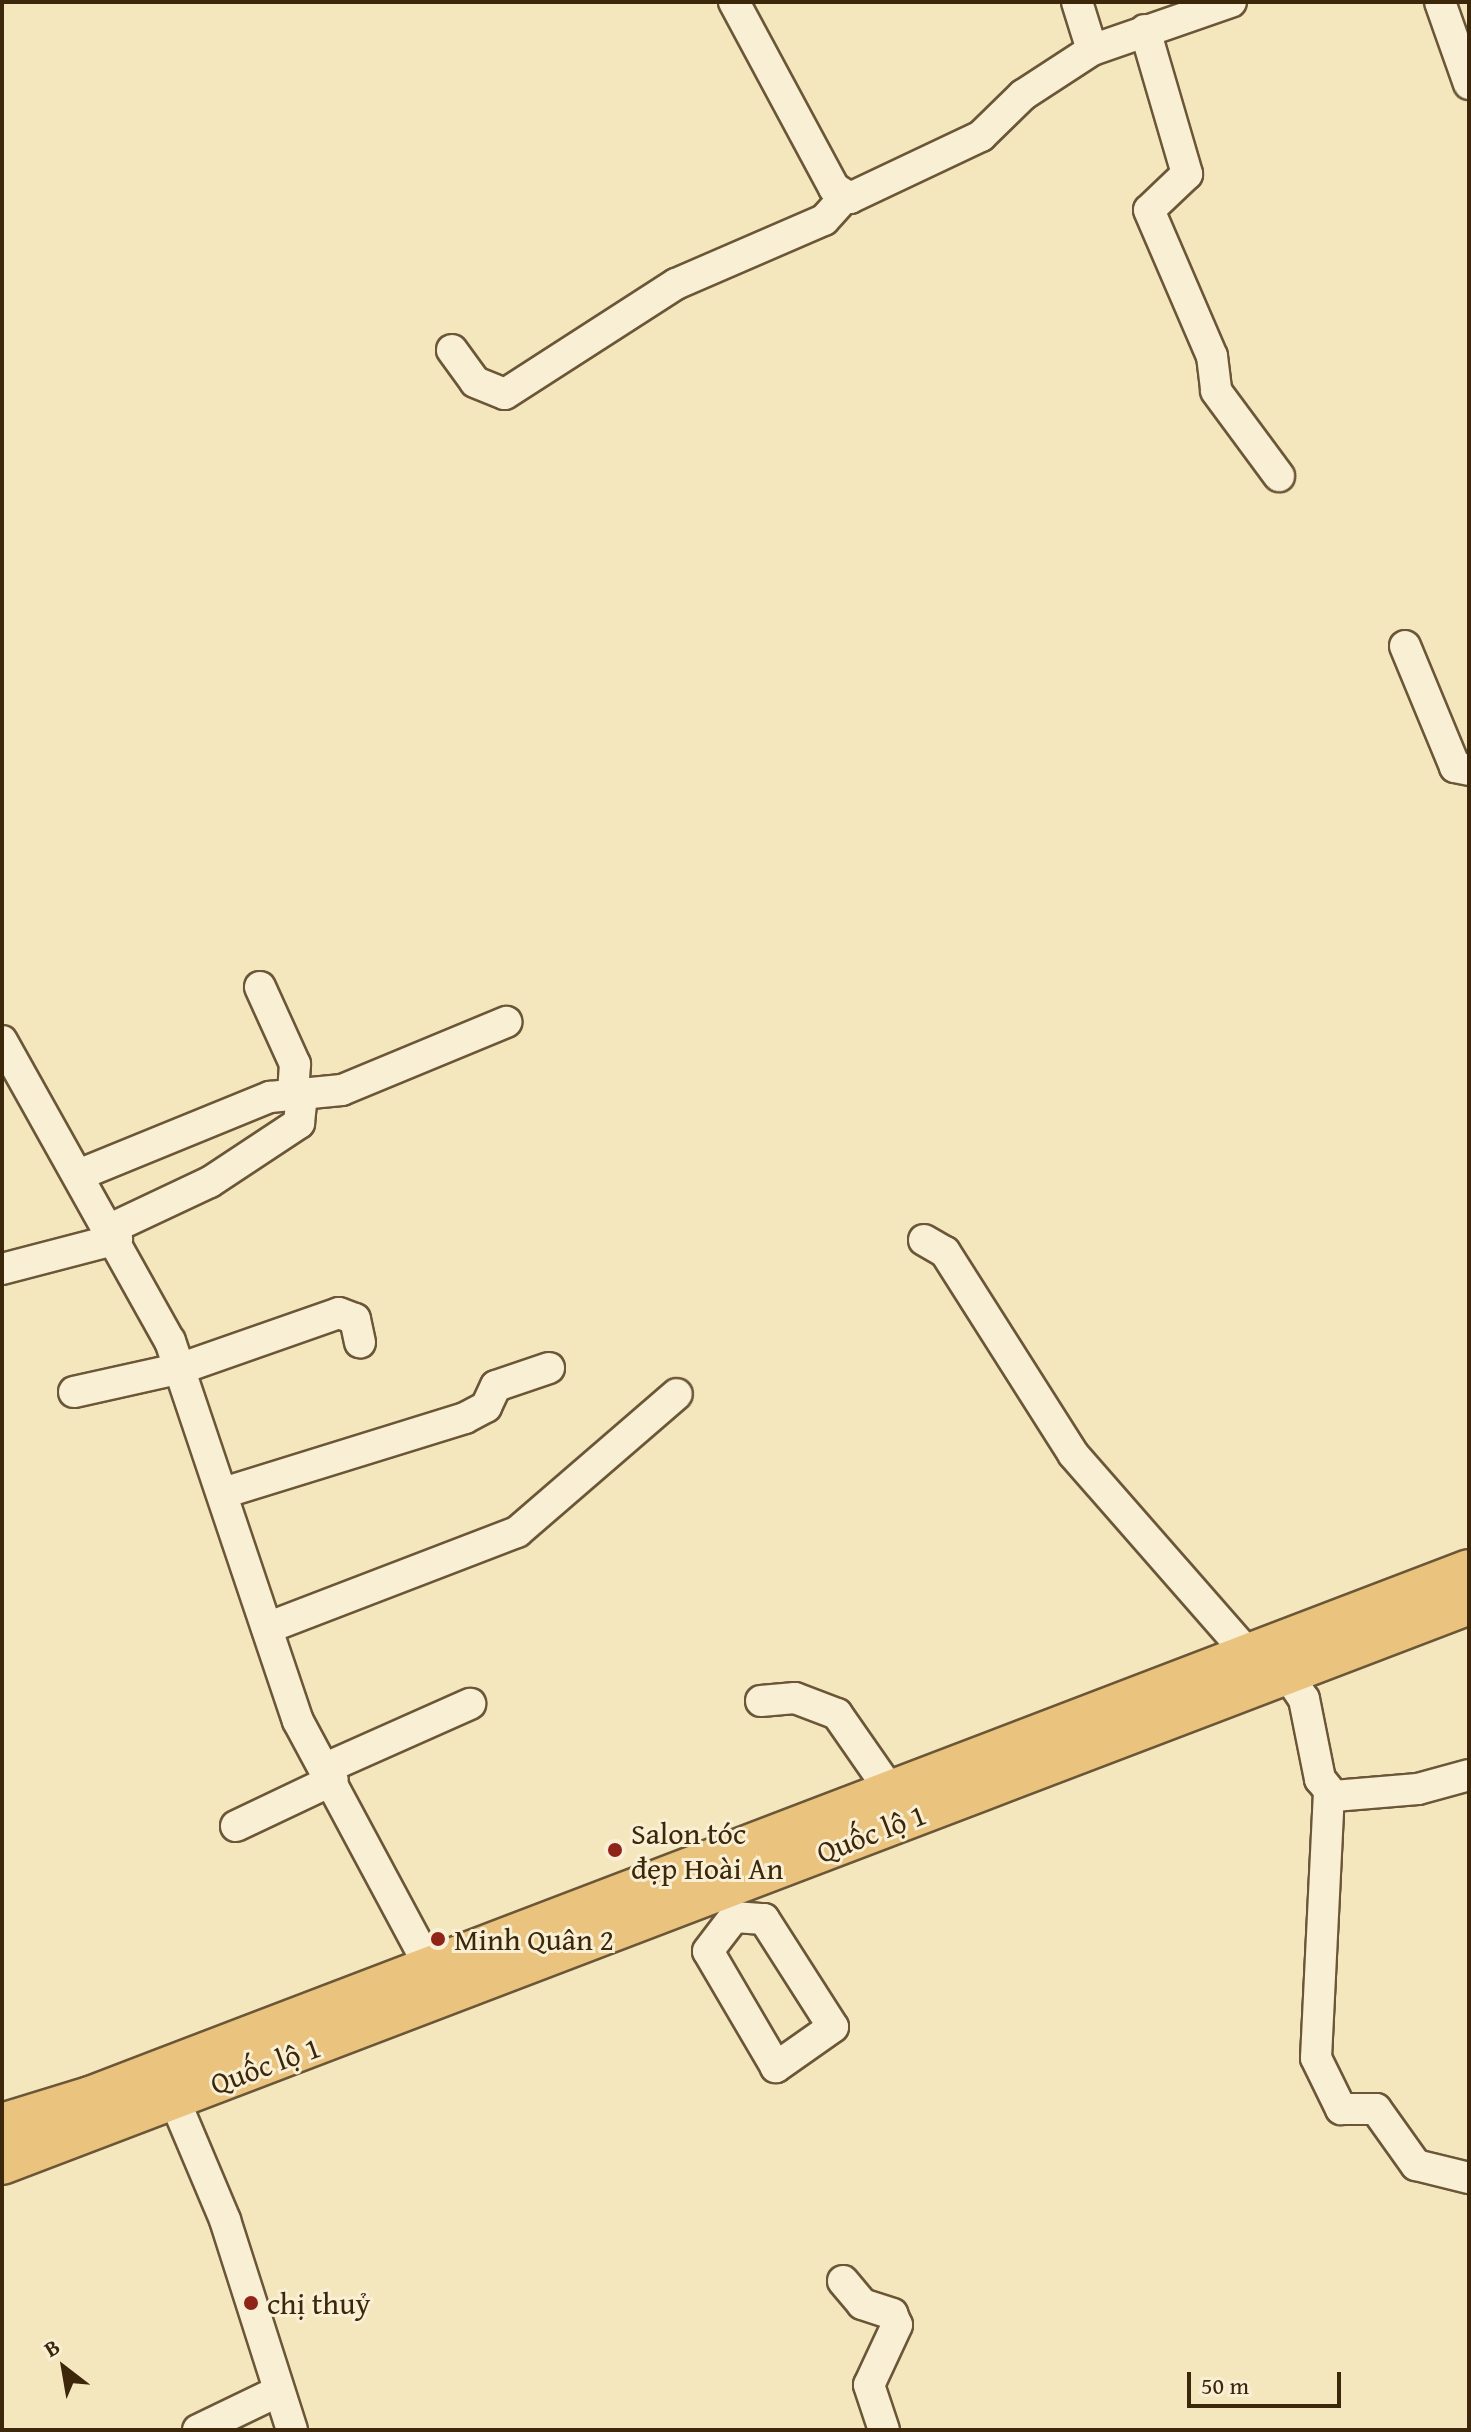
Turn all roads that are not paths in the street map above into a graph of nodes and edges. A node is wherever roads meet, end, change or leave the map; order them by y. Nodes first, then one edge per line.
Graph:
1 (734, 2) edge
2 (1077, 2) edge
3 (1231, 2) edge
4 (1440, 2) edge
5 (1145, 30) junction
6 (1092, 50) junction
7 (1469, 84) edge
8 (845, 197) junction
9 (452, 350) dead end
10 (1279, 476) dead end
11 (1405, 646) dead end
12 (1469, 770) edge
13 (260, 987) dead end
14 (506, 1022) dead end
15 (2, 1041) edge
16 (297, 1092) junction
17 (81, 1174) junction
18 (114, 1234) junction
19 (924, 1240) dead end
20 (2, 1269) edge
21 (360, 1342) dead end
22 (182, 1368) junction
23 (549, 1368) dead end
24 (74, 1392) dead end
25 (677, 1394) dead end
26 (223, 1493) junction
27 (1469, 1571) edge
28 (1469, 1603) edge
29 (267, 1628) junction
30 (1250, 1656) junction
31 (1287, 1674) junction
32 (761, 1701) dead end
33 (470, 1704) dead end
34 (329, 1774) junction
35 (1469, 1775) edge
36 (1329, 1792) junction
37 (892, 1793) junction
38 (236, 1826) dead end
39 (723, 1905) junction
40 (431, 1969) junction
41 (174, 2099) junction
42 (2, 2125) edge
43 (2, 2163) edge
44 (1469, 2178) edge
45 (843, 2281) dead end
46 (277, 2392) junction
47 (198, 2430) edge
48 (292, 2430) edge
49 (884, 2430) edge

1 - 8 street
2 - 6 street
3 - 5 street
4 - 7 street
5 - 6 street
5 - 10 street
6 - 8 street
8 - 9 street
11 - 12 street
13 - 16 street
14 - 16 street
15 - 17 street
16 - 17 street
16 - 18 street
17 - 18 street
18 - 20 street
18 - 22 street
19 - 30 street
21 - 22 street
22 - 24 street
22 - 26 street
23 - 26 street
25 - 29 street
26 - 29 street
27 - 30 highway, Quốc lộ 1
28 - 31 highway, Quốc lộ 1
29 - 34 street
30 - 37 highway, Quốc lộ 1
31 - 36 street
31 - 39 highway, Quốc lộ 1
32 - 37 street
33 - 34 street
34 - 38 street
34 - 40 street
35 - 36 street
36 - 44 street
37 - 40 highway, Quốc lộ 1
39 - 39 street
39 - 41 highway, Quốc lộ 1
40 - 42 highway, Quốc lộ 1
41 - 43 highway, Quốc lộ 1
41 - 46 street
45 - 49 street
46 - 47 street
46 - 48 street

